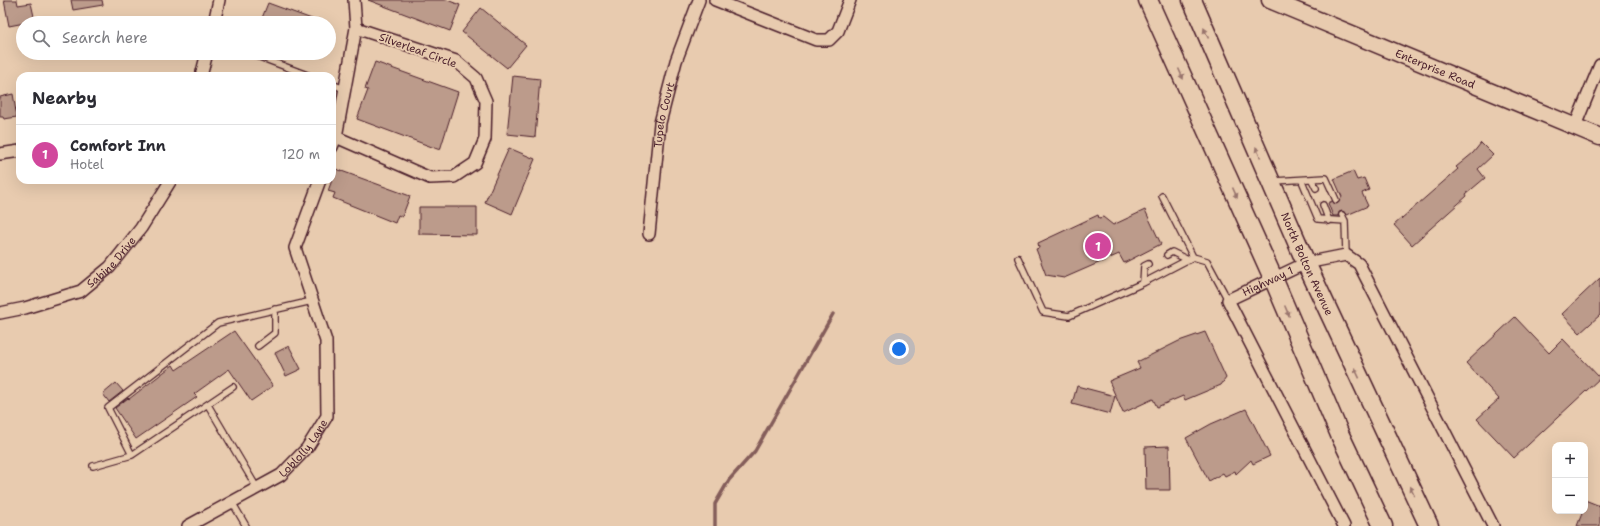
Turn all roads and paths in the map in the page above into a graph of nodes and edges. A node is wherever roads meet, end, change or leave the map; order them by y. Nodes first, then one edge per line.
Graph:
1 (219, 0) edge
2 (354, 0) edge
3 (699, 0) edge
4 (715, 0) edge
5 (850, 0) edge
6 (1148, 0) edge
7 (1192, 0) edge
8 (1271, 0) edge
9 (216, 16) edge
10 (356, 28) junction
11 (205, 60) edge
12 (268, 60) edge
13 (1600, 65) edge
14 (202, 72) edge
15 (299, 72) edge
16 (336, 86) edge
17 (344, 89) junction
18 (1575, 126) junction
19 (336, 131) edge
20 (1600, 137) edge
21 (336, 143) edge
22 (16, 152) edge
23 (0, 154) edge
24 (1312, 180) junction
25 (1270, 181) junction
26 (1302, 181) junction
27 (168, 184) edge
28 (319, 184) edge
29 (1316, 188) dead end
30 (1162, 196) dead end
31 (1336, 200) dead end
32 (1323, 205) dead end
33 (1329, 221) junction
34 (649, 234) dead end
35 (1167, 255) dead end
36 (1346, 255) junction
37 (1018, 258) dead end
38 (1190, 259) junction
39 (1306, 263) junction
40 (1148, 264) dead end
41 (1273, 278) junction
42 (1143, 283) junction
43 (1228, 300) junction
44 (312, 301) junction
45 (275, 309) junction
46 (0, 313) edge
47 (258, 346) dead end
48 (233, 388) dead end
49 (208, 405) junction
50 (1340, 435) junction
51 (132, 455) junction
52 (93, 466) dead end
53 (256, 488) junction
54 (232, 502) junction
55 (188, 526) edge
56 (246, 526) edge
57 (1344, 526) edge
58 (1370, 526) edge
59 (1383, 526) edge
60 (1429, 526) edge
61 (1493, 526) edge

1 - 9 street
2 - 10 street
3 - 34 street, Tupelo Court
4 - 5 street
6 -> 41 main road
25 -> 7 main road, North Bolton Avenue
8 - 18 street, Enterprise Road
10 - 17 street
10 - 21 street, Silverleaf Circle
11 - 14 street
12 - 15 lane
13 - 18 street
16 - 17 lane
17 - 19 street
18 - 20 street, Enterprise Road
22 - 23 street
24 - 26 lane
24 - 29 lane
24 - 31 lane
25 - 26 lane
25 - 39 main road, North Bolton Avenue
26 - 33 lane
27 - 46 street, Sabine Drive
28 - 44 street, Loblolly Lane
30 - 38 lane
32 - 33 lane
33 - 36 lane
35 - 38 lane
36 - 39 street, Highway 1
36 - 61 street
37 - 42 lane
38 - 42 lane
38 - 43 lane
39 - 41 street, Highway 1
60 -> 39 main road, North Bolton Avenue
40 - 42 lane
41 - 43 street, Highway 1
41 -> 50 main road
43 - 57 street
44 - 45 lane
44 - 53 street, Loblolly Lane
45 - 47 lane
45 - 51 lane
48 - 49 lane
49 - 51 lane
49 - 53 lane
50 - 58 main road
50 - 59 main road
51 - 52 lane
53 - 54 street, Loblolly Lane
54 - 55 street, Loblolly Lane
54 - 56 lane

